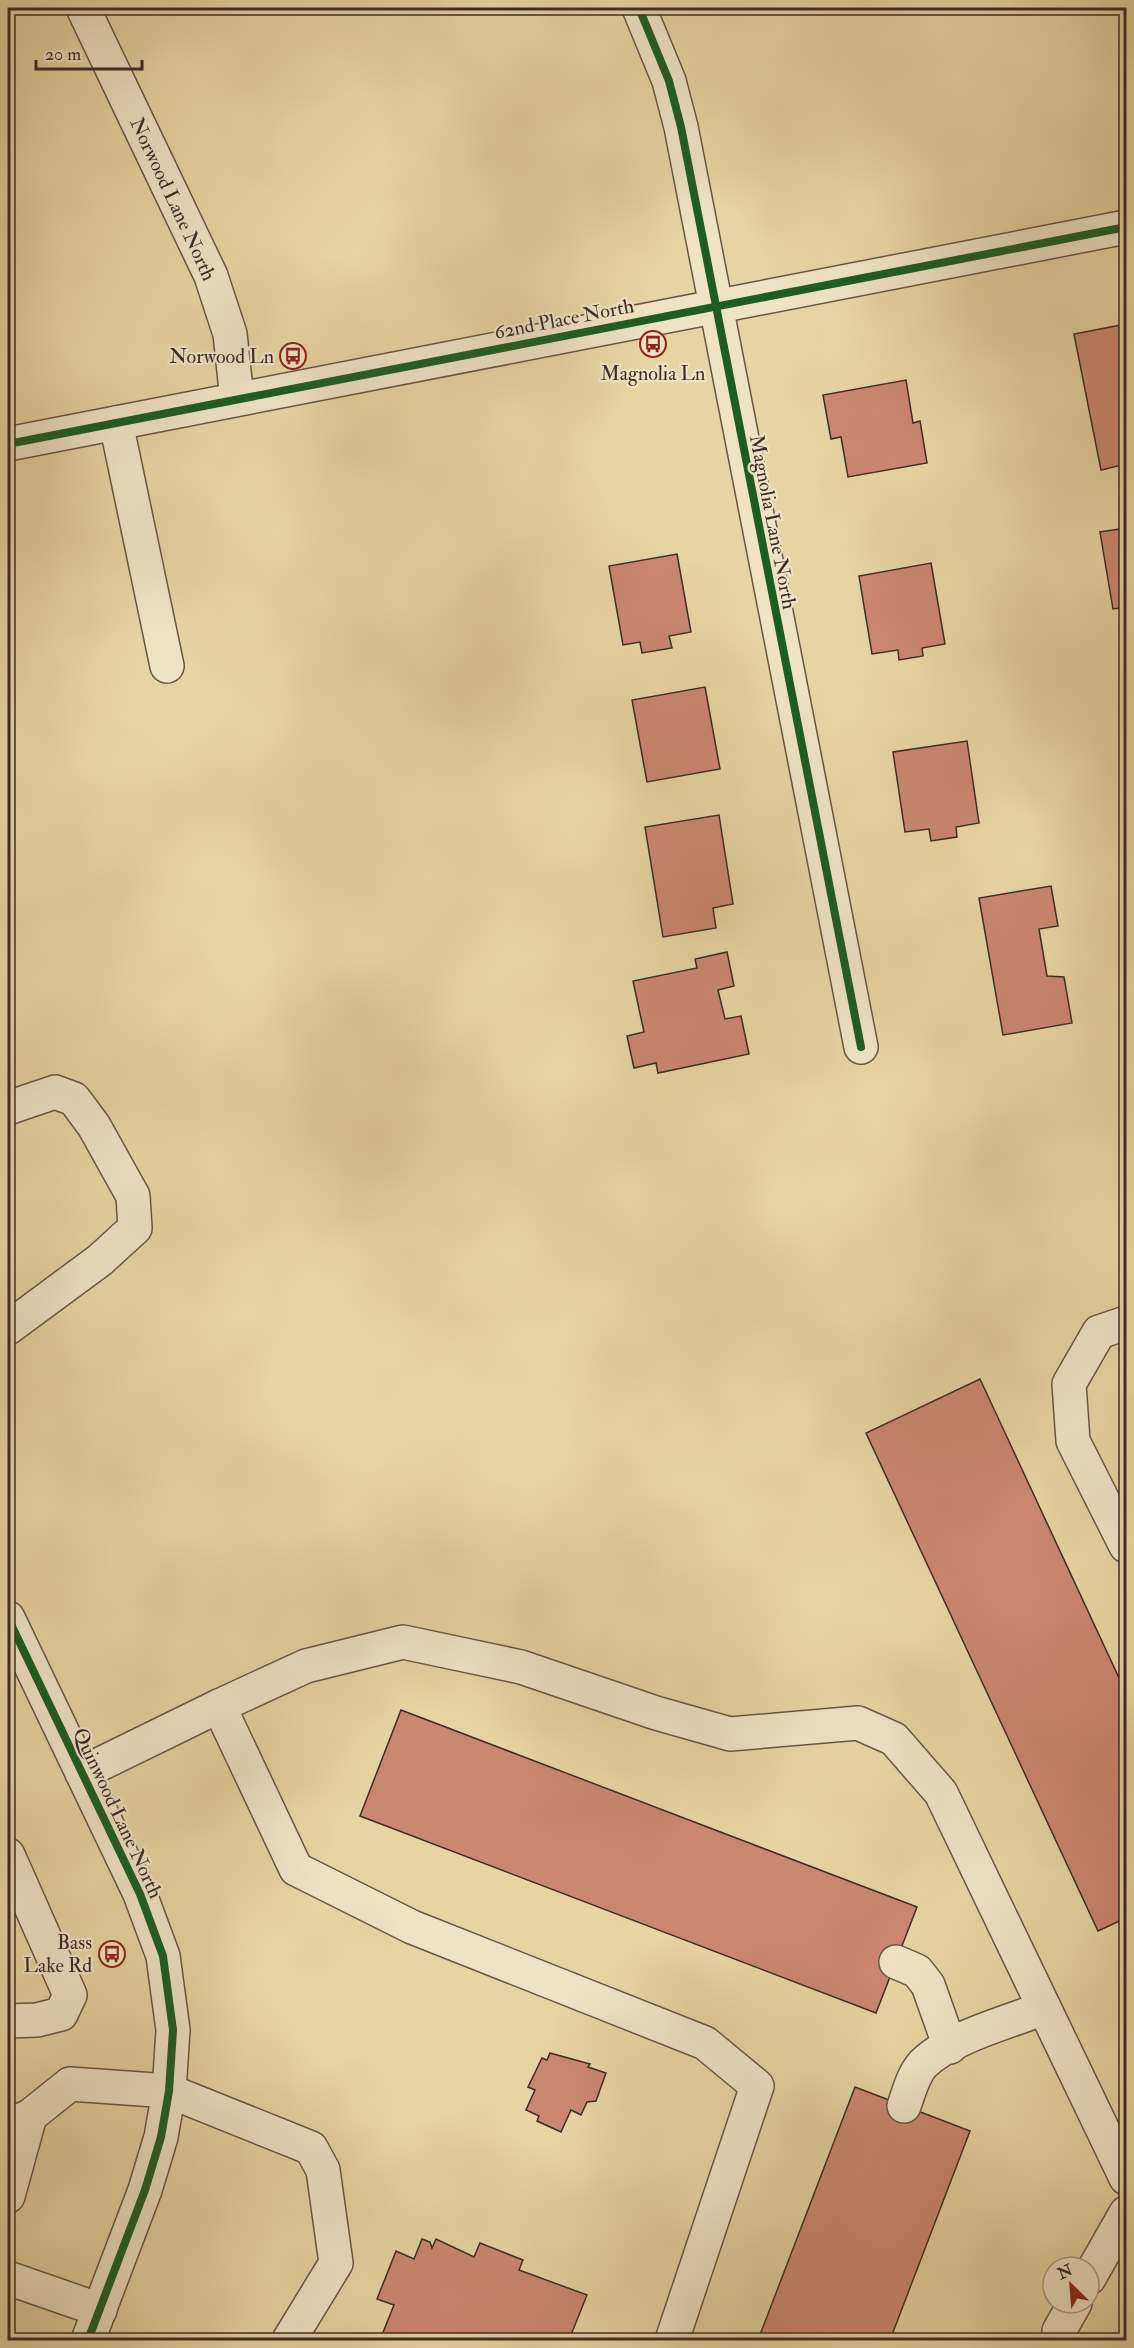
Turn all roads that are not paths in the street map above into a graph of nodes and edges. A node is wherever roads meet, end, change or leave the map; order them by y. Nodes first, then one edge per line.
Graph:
1 (82, 8) edge
2 (639, 8) edge
3 (1126, 227) edge
4 (714, 307) junction
5 (237, 399) junction
6 (116, 423) junction
7 (8, 444) edge
8 (167, 666) dead end
9 (861, 1047) dead end
10 (8, 1108) edge
11 (1126, 1323) edge
12 (8, 1328) edge
13 (1126, 1546) edge
14 (8, 1618) edge
15 (219, 1706) junction
16 (82, 1773) junction
17 (8, 1855) edge
18 (896, 1962) dead end
19 (1044, 2008) junction
20 (8, 2021) edge
21 (950, 2047) junction
22 (169, 2091) junction
23 (904, 2106) dead end
24 (19, 2121) edge
25 (1126, 2178) edge
26 (8, 2196) edge
27 (1126, 2213) edge
28 (1101, 2257) edge
29 (8, 2278) edge
30 (100, 2310) junction
31 (1068, 2315) edge
32 (1059, 2331) dead end
33 (88, 2340) edge
34 (289, 2340) edge
35 (672, 2340) edge

1 - 5 street, Norwood Lane North
2 - 4 street, Magnolia Lane North
3 - 4 street, 62nd Place North
4 - 5 street, 62nd Place North
4 - 9 street, Magnolia Lane North
5 - 6 street, 62nd Place North
6 - 7 street, 62nd Place North
6 - 8 street
10 - 12 street
11 - 13 street
14 - 16 street, Quinwood Lane North
15 - 16 street
15 - 19 street
15 - 35 street
16 - 22 street, Quinwood Lane North
17 - 20 street
18 - 21 street
19 - 21 street
19 - 25 street
21 - 23 street
22 - 24 street
22 - 30 street, Quinwood Lane North
22 - 34 street
24 - 26 street
27 - 28 street
29 - 30 street
30 - 33 street, Quinwood Lane North
31 - 32 street

